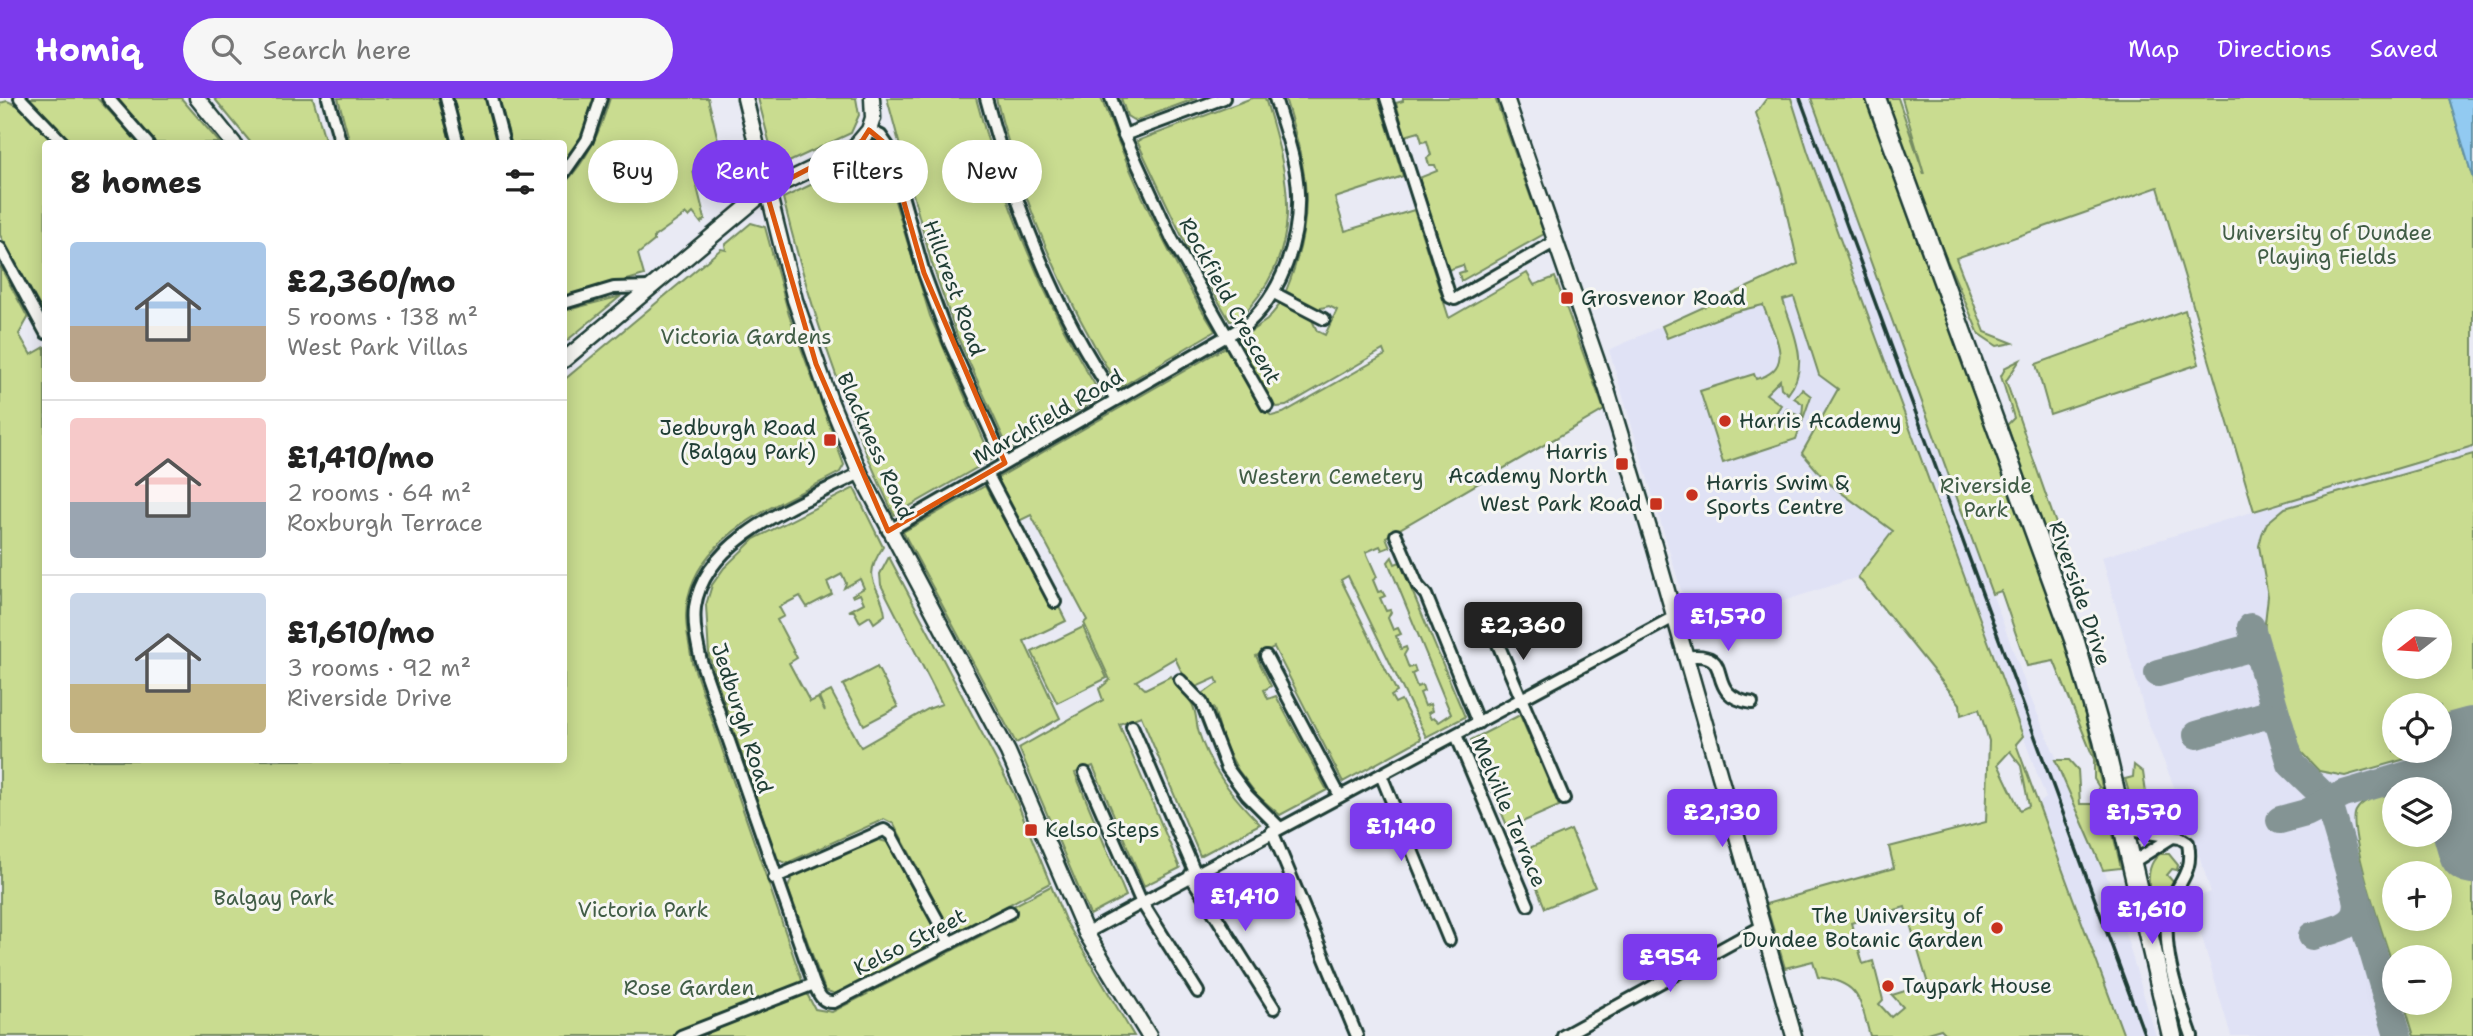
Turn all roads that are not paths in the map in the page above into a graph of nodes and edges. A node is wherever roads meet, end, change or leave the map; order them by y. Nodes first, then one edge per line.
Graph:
1 (20, 98) edge
2 (108, 98) edge
3 (197, 98) edge
4 (328, 98) edge
5 (446, 98) edge
6 (492, 98) edge
7 (601, 98) edge
8 (745, 98) edge
9 (872, 98) edge
10 (986, 98) edge
11 (1111, 98) edge
12 (1224, 98) edge
13 (1275, 98) edge
14 (1386, 98) edge
15 (1506, 98) edge
16 (1876, 98) edge
17 (869, 130) junction
18 (1124, 135) junction
19 (60, 140) edge
20 (145, 140) edge
21 (231, 140) edge
22 (340, 140) edge
23 (457, 140) edge
24 (504, 140) edge
25 (754, 140) edge
26 (567, 169) edge
27 (794, 177) edge
28 (752, 203) edge
29 (769, 203) edge
30 (1554, 235) junction
31 (0, 248) edge
32 (651, 288) junction
33 (1274, 293) junction
34 (567, 302) edge
35 (1324, 318) dead end
36 (42, 326) edge
37 (1227, 336) junction
38 (567, 358) edge
39 (1116, 399) junction
40 (1267, 406) dead end
41 (1005, 463) junction
42 (860, 472) junction
43 (988, 475) junction
44 (888, 531) junction
45 (1396, 535) dead end
46 (1055, 602) dead end
47 (1674, 617) junction
48 (1495, 637) dead end
49 (1685, 655) junction
50 (1266, 656) dead end
51 (1180, 680) dead end
52 (1522, 699) junction
53 (1752, 703) dead end
54 (1478, 723) junction
55 (1132, 726) dead end
56 (1456, 735) junction
57 (1085, 773) dead end
58 (1381, 775) junction
59 (1340, 796) junction
60 (1564, 799) dead end
61 (1275, 829) junction
62 (2122, 829) junction
63 (2171, 838) junction
64 (2130, 864) junction
65 (1192, 874) junction
66 (774, 878) junction
67 (1141, 901) junction
68 (1528, 905) dead end
69 (1010, 912) dead end
70 (1763, 926) junction
71 (1086, 933) junction
72 (1450, 940) dead end
73 (950, 943) junction
74 (814, 984) junction
75 (1198, 992) dead end
76 (827, 1003) joint
77 (1274, 1008) dead end
78 (701, 1032) edge
79 (681, 1036) edge
80 (1149, 1036) edge
81 (1357, 1036) edge
82 (1563, 1036) edge
83 (1794, 1036) edge
84 (2172, 1036) edge
85 (2192, 1036) edge

1 - 19 street
2 - 20 street
3 - 21 street
4 - 22 street
5 - 23 street
6 - 24 street
7 - 26 street
8 - 25 street, Blackness Road
9 - 17 street
10 - 39 street
11 - 18 street, Rockfield Crescent
12 - 18 street
13 - 33 street
14 - 30 street
15 - 30 street
16 - 62 main road, Riverside Drive
17 - 27 street
17 - 41 street, Hillcrest Road
18 - 37 street, Rockfield Crescent
28 - 32 street
29 - 42 street, Blackness Road
30 - 47 street
31 - 36 street
32 - 34 street
32 - 38 street
33 - 35 street
33 - 37 street, Marchfield Road
37 - 39 street, Marchfield Road
37 - 40 street, Rockfield Crescent
39 - 41 street, Marchfield Road
41 - 43 street, Marchfield Road
42 - 44 street, Blackness Road
42 - 66 street, Jedburgh Road
43 - 44 street, Marchfield Road
43 - 46 street
44 - 71 street, Blackness Road
45 - 54 street
47 - 49 street
47 - 52 street
48 - 52 street
49 - 53 street
49 - 70 street
50 - 59 street
51 - 61 street
52 - 54 street
52 - 60 street
54 - 56 street
55 - 65 street
56 - 58 street
56 - 68 street, Melville Terrace
57 - 67 street
58 - 59 street
58 - 72 street
59 - 61 street
61 - 65 street
61 - 81 street
62 - 63 street
62 - 64 main road, Riverside Drive
63 - 64 street
63 - 85 street
64 - 84 main road, Riverside Drive
65 - 67 street
65 - 77 street
66 - 73 street
66 - 74 street, Jedburgh Road
67 - 71 street
67 - 75 street
69 - 73 street, Kelso Street
70 - 82 street
70 - 83 street
71 - 80 street, Blackness Road
73 - 76 street, Kelso Street
74 - 76 street, Jedburgh Road
74 - 78 street
78 - 79 street

